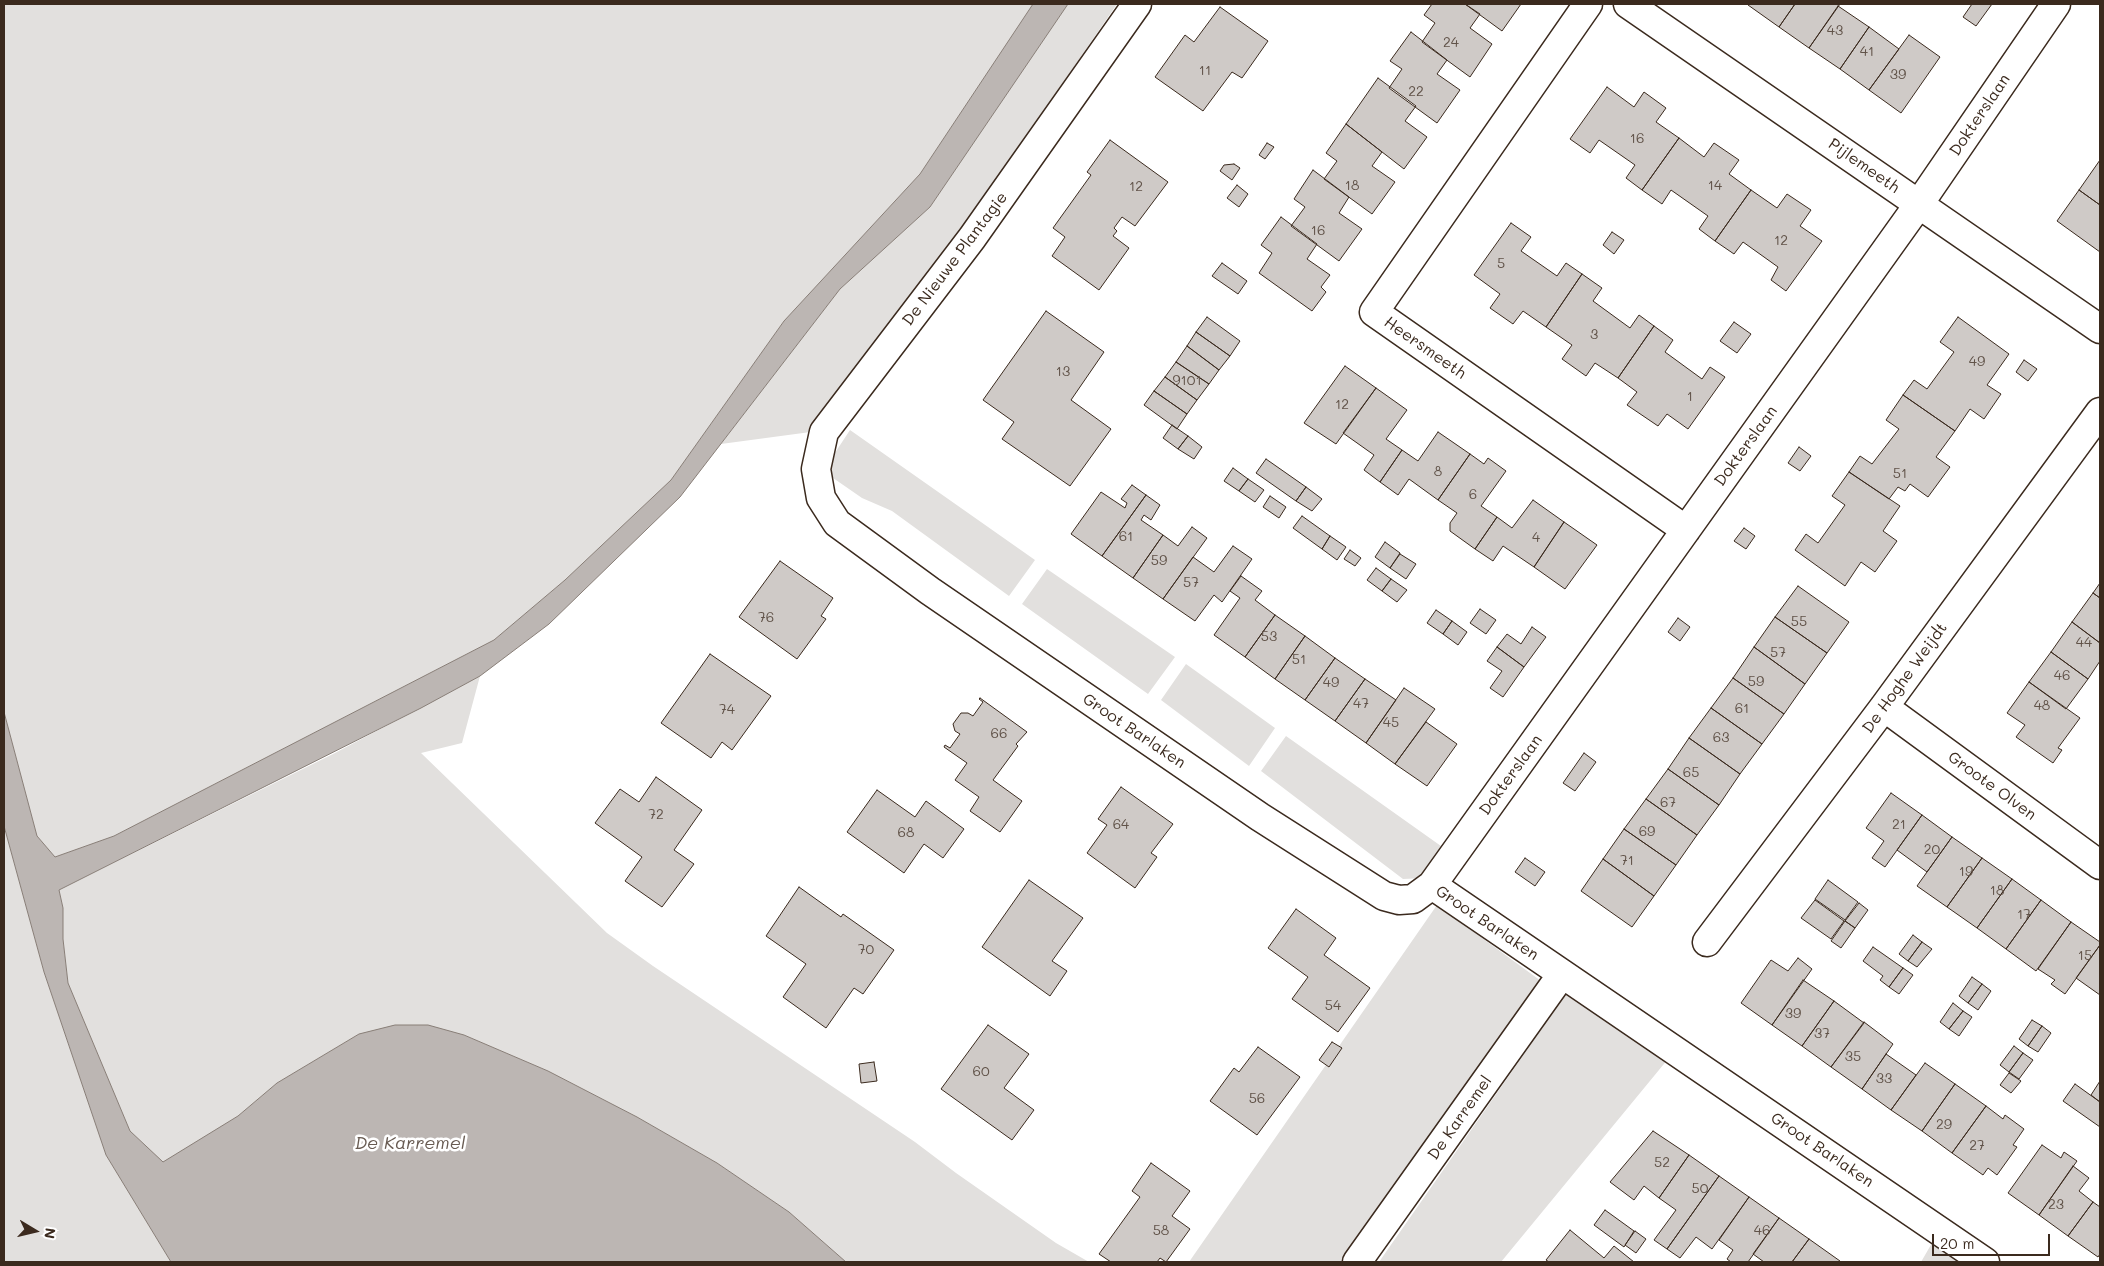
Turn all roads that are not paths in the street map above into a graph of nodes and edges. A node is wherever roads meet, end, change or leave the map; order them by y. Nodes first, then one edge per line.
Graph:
1 (1137, 4) edge
2 (1588, 4) edge
3 (1628, 4) edge
4 (2056, 4) edge
5 (1919, 204) junction
6 (2100, 329) edge
7 (2100, 412) edge
8 (837, 523) joint
9 (1686, 530) junction
10 (1884, 707) junction
11 (2100, 865) edge
12 (1432, 885) junction
13 (1707, 942) dead end
14 (1562, 974) junction
15 (1357, 1262) edge
16 (1985, 1262) edge

1 - 8 street, De Nieuwe Plantagie
2 - 9 street, Heersmeeth
3 - 5 street, Pijlemeeth
4 - 5 street, Dokterslaan
5 - 6 street, Pijlemeeth
5 - 9 street, Dokterslaan
7 - 10 street, De Hoghe Weijdt
8 - 12 street, Groot Barlaken
9 - 12 street, Dokterslaan
10 - 11 street, Groote Olven
10 - 13 street, De Hoghe Weijdt
12 - 14 street, Groot Barlaken
14 - 15 street, De Karremel
14 - 16 street, Groot Barlaken

